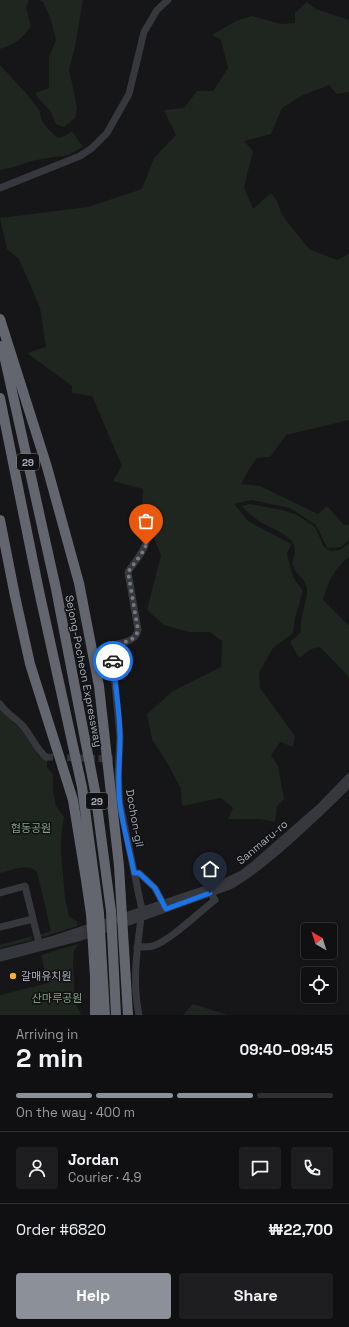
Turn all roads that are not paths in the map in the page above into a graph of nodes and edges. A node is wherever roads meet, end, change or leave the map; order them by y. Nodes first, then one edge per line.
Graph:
1 (168, 0) edge
2 (0, 188) edge
3 (0, 320) edge
4 (0, 336) edge
5 (0, 398) edge
6 (0, 520) edge
7 (147, 536) dead end
8 (0, 704) edge
9 (46, 757) dead end
10 (349, 777) edge
11 (349, 784) edge
12 (134, 873) junction
13 (209, 891) junction
14 (0, 893) edge
15 (165, 906) junction
16 (141, 914) junction
17 (128, 918) tunnel mouth
18 (33, 919) junction
19 (0, 927) edge
20 (39, 943) junction
21 (137, 947) junction
22 (0, 953) edge
23 (0, 958) edge
24 (95, 1015) edge
25 (105, 1015) edge
26 (116, 1015) edge
27 (128, 1015) edge
28 (139, 1015) edge

1 - 2 street
3 - 27 highway
4 - 26 highway, Sejong-Pocheon Expressway / 29
5 - 25 highway, 29
6 - 24 highway
7 - 12 street, Dochon-gil
8 - 9 street
10 - 13 street, Sanmaru-ro
11 - 13 street, Sanmaru-ro
12 - 15 street
12 - 16 street, Dochon-gil
13 - 15 street, Sanmaru-ro
13 - 21 street
14 - 18 street
15 - 16 street, Sanmaru-ro
16 - 17 street, Sanmaru-ro
16 - 21 street, Dochon-gil
18 - 19 street
18 - 20 street
20 - 22 street
20 - 23 street
21 - 28 street, Dochon-gil

